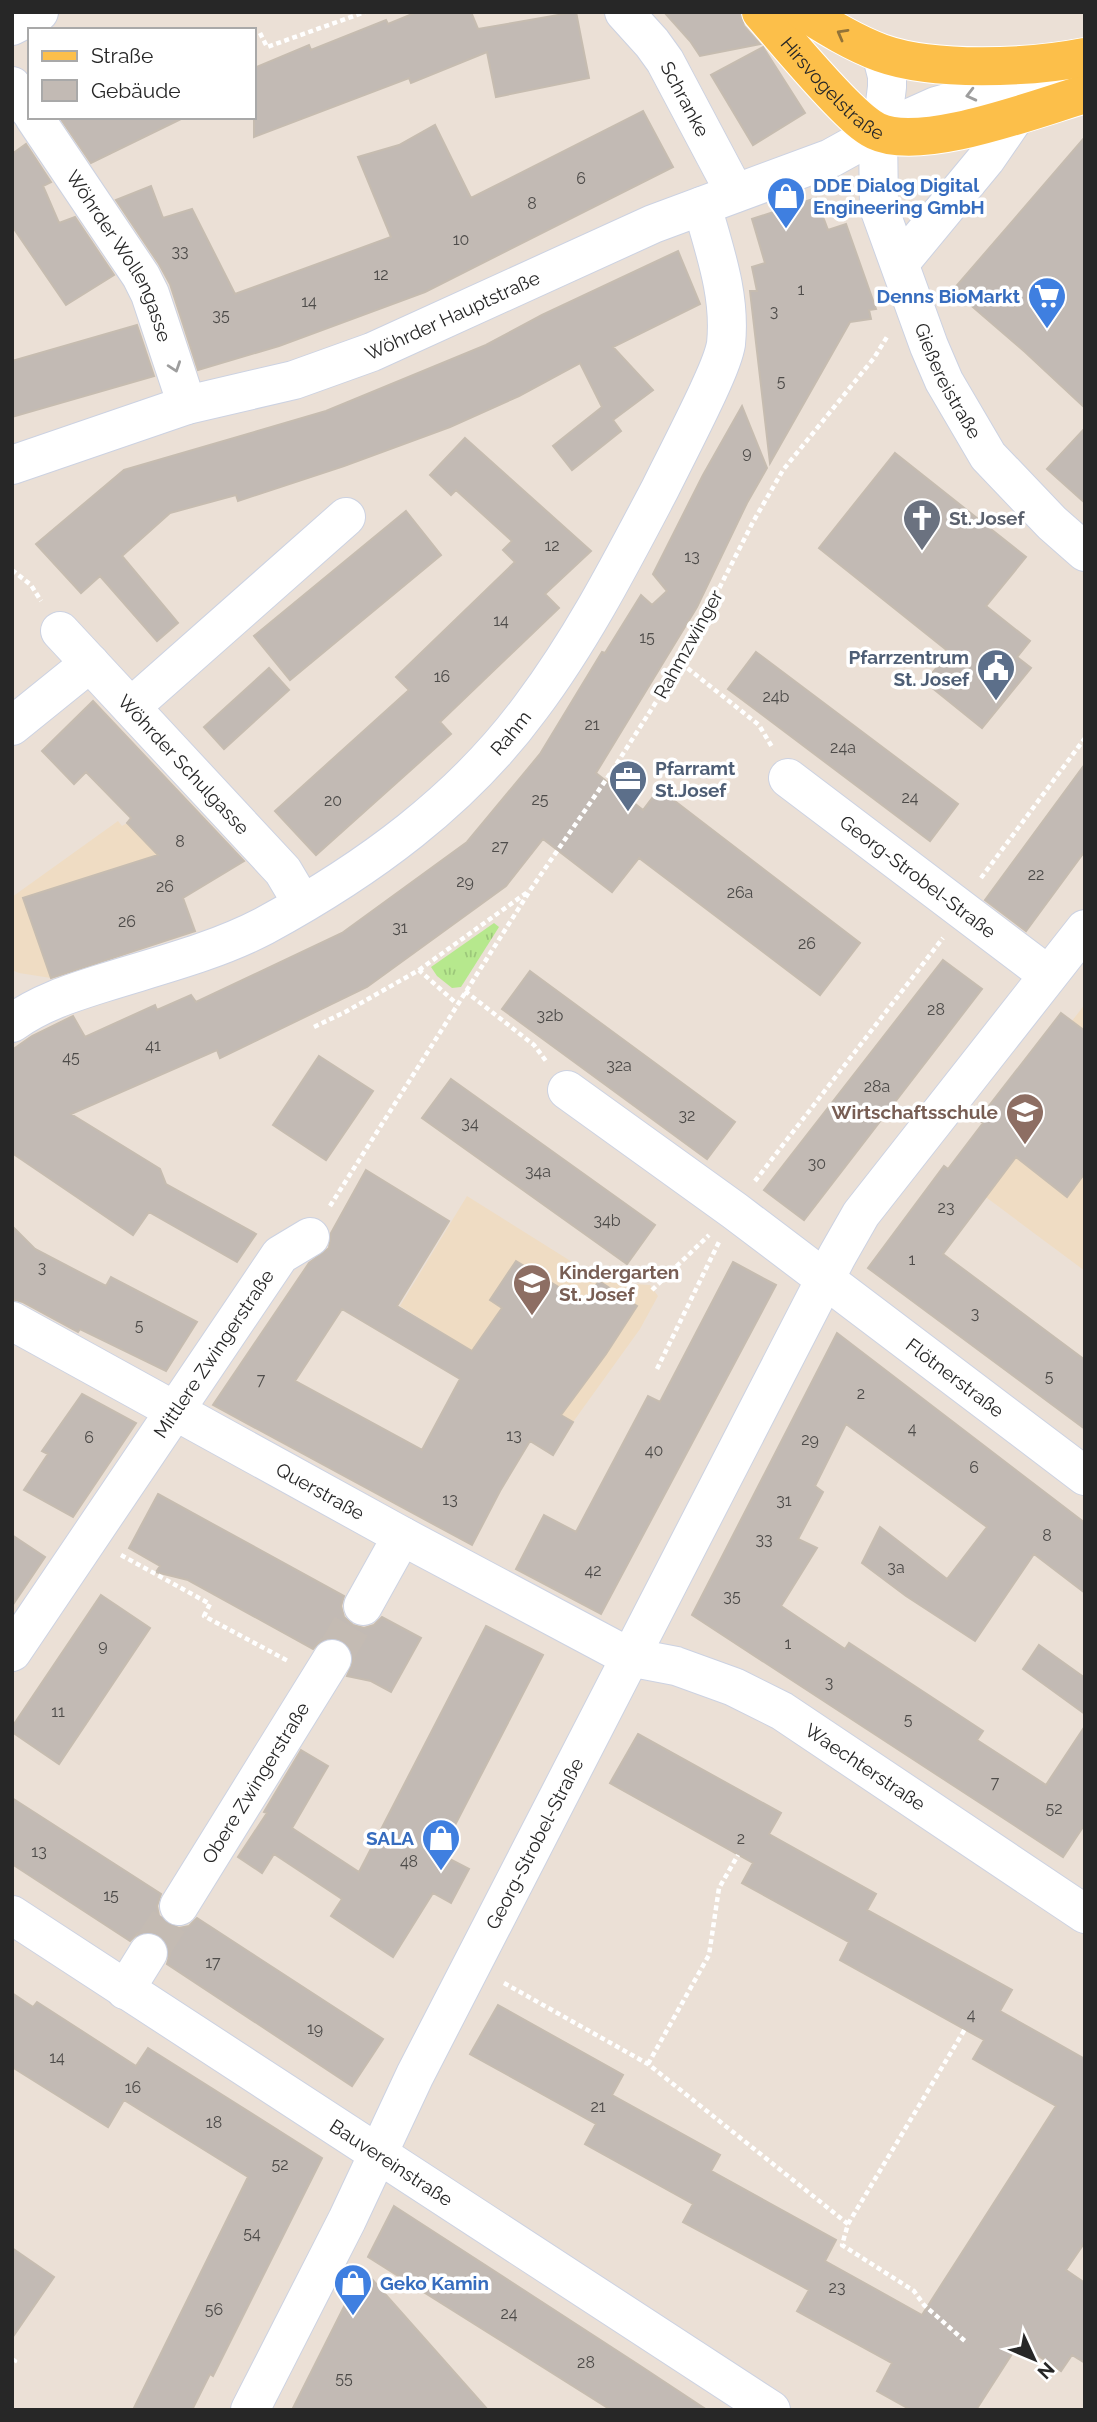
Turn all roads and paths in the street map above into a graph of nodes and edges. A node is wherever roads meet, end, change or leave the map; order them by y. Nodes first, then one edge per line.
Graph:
1 (38, 12) edge
2 (365, 12) edge
3 (624, 12) edge
4 (761, 12) edge
5 (804, 12) edge
6 (12, 26) edge
7 (260, 33) dead end
8 (881, 53) junction
9 (1084, 70) edge
10 (12, 86) edge
11 (28, 108) edge
12 (1017, 114) junction
13 (35, 119) edge
14 (878, 132) junction
15 (718, 200) junction
16 (906, 281) junction
17 (187, 405) junction
18 (12, 465) edge
19 (346, 517) dead end
20 (1085, 552) edge
21 (60, 631) dead end
22 (90, 663) junction
23 (681, 663) junction
24 (131, 707) junction
25 (12, 726) edge
26 (1085, 738) edge
27 (788, 778) joint
28 (974, 888) dead end
29 (531, 889) junction
30 (302, 903) junction
31 (1085, 929) edge
32 (927, 961) dead end
33 (419, 970) junction
34 (1048, 975) junction
35 (465, 991) junction
36 (457, 1004) junction
37 (13, 1020) edge
38 (314, 1027) dead end
39 (567, 1090) joint
40 (743, 1199) junction
41 (310, 1237) joint
42 (715, 1251) dead end
43 (824, 1280) junction
44 (652, 1290) dead end
45 (12, 1321) edge
46 (657, 1369) dead end
47 (175, 1411) junction
48 (1085, 1476) edge
49 (402, 1536) junction
50 (115, 1552) dead end
51 (363, 1606) tunnel mouth
52 (12, 1652) edge
53 (629, 1657) junction
54 (326, 1669) joint
55 (738, 1855) dead end
56 (1079, 1898) edge
57 (179, 1906) tunnel mouth
58 (12, 1915) edge
59 (149, 1953) tunnel mouth
60 (472, 1965) junction
61 (125, 1990) junction
62 (965, 2029) dead end
63 (648, 2064) junction
64 (379, 2154) junction
65 (848, 2224) junction
66 (966, 2342) dead end
67 (12, 2359) edge
68 (12, 2365) edge
69 (250, 2410) edge
70 (771, 2410) edge

1 - 6 street
2 - 7 path
3 - 15 street, Schranke
4 - 14 main road, Hirsvogelstraße
8 -> 5 main road, Hirsvogelstraße
8 - 9 main road
8 - 14 street, Hirsvogelstraße
9 - 12 main road
9 -> 14 street, Wöhrder Hauptstraße
10 - 11 street
12 - 14 main road
12 - 16 street
13 -> 17 street, Wöhrder Wollengasse
14 - 15 street, Wöhrder Hauptstraße
14 - 16 street, Gießereistraße
15 - 17 street, Wöhrder Hauptstraße
15 - 30 street, Rahm
16 - 20 street, Gießereistraße
16 - 23 path, Rahmzwinger
17 - 18 street, Wöhrder Hauptstraße
19 - 24 street
21 - 22 street, Wöhrder Schulgasse
22 - 24 street, Wöhrder Schulgasse
22 - 25 street
23 - 27 path
23 - 29 path, Rahmzwinger
24 - 30 street, Wöhrder Schulgasse
26 - 28 path
27 - 34 street, Georg-Strobel-Straße
29 - 33 path
29 - 35 path, Rahmzwinger
30 - 37 street, Rahm
31 - 34 street, Georg-Strobel-Straße
32 - 40 path
33 - 36 path
33 - 38 path
34 - 43 street, Georg-Strobel-Straße
35 - 36 path
35 - 39 path
36 - 41 path
39 - 40 street
40 - 43 street
40 - 44 path
41 - 47 street, Mittlere Zwingerstraße
42 - 46 path
43 - 48 street, Flötnerstraße
43 - 53 street, Georg-Strobel-Straße
45 - 47 street, Querstraße
47 - 49 street, Querstraße
47 - 52 street, Mittlere Zwingerstraße
49 - 51 street
49 - 53 street, Querstraße
50 - 54 path
53 - 56 street, Waechterstraße
53 - 60 street, Georg-Strobel-Straße
54 - 57 street, Obere Zwingerstraße
55 - 63 path
58 - 61 street, Bauvereinstraße
59 - 61 street
60 - 63 path
60 - 64 street, Georg-Strobel-Straße
61 - 64 street, Bauvereinstraße
62 - 65 path
63 - 65 path
64 - 69 street, Georg-Strobel-Straße
64 - 70 street, Bauvereinstraße
65 - 66 path
67 - 68 path

